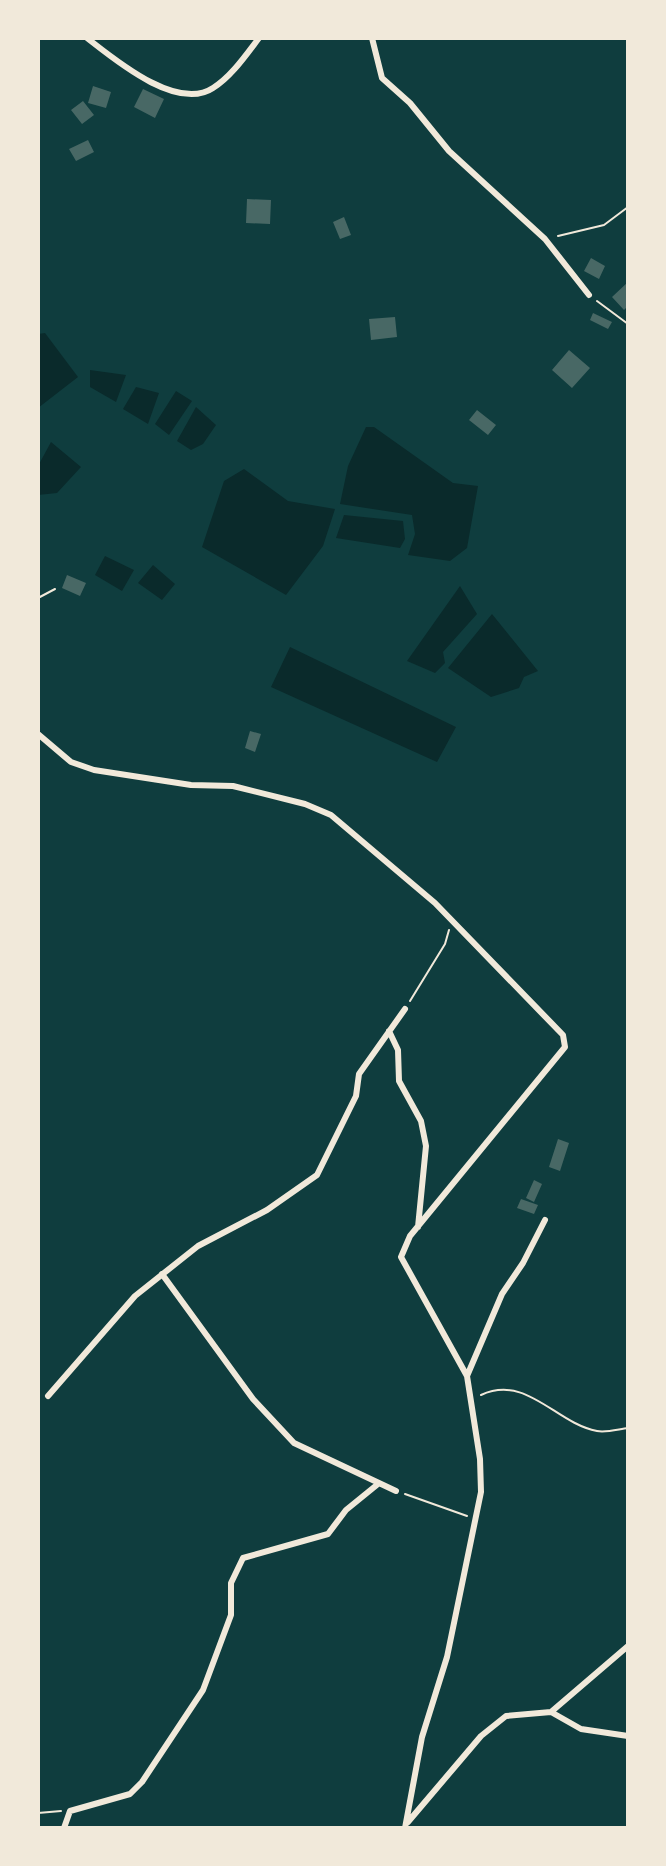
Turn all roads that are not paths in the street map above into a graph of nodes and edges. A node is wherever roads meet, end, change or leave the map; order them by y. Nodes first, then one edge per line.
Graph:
1 (87, 38) edge
2 (259, 38) edge
3 (372, 38) edge
4 (589, 295) road end
5 (38, 734) edge
6 (405, 1009) road end
7 (389, 1031) junction
8 (545, 1220) dead end
9 (418, 1227) junction
10 (162, 1274) junction
11 (467, 1376) junction
12 (48, 1396) dead end
13 (378, 1484) junction
14 (396, 1491) road end
15 (628, 1646) edge
16 (551, 1712) junction
17 (628, 1736) edge
18 (406, 1826) edge
19 (64, 1828) edge

1 - 2 street
3 - 4 street
5 - 9 street
6 - 7 street
7 - 9 street
7 - 10 street
8 - 11 street
9 - 11 street
10 - 12 street
10 - 13 street
11 - 18 street
13 - 14 street
13 - 19 street
15 - 16 street
16 - 17 street
16 - 18 street

